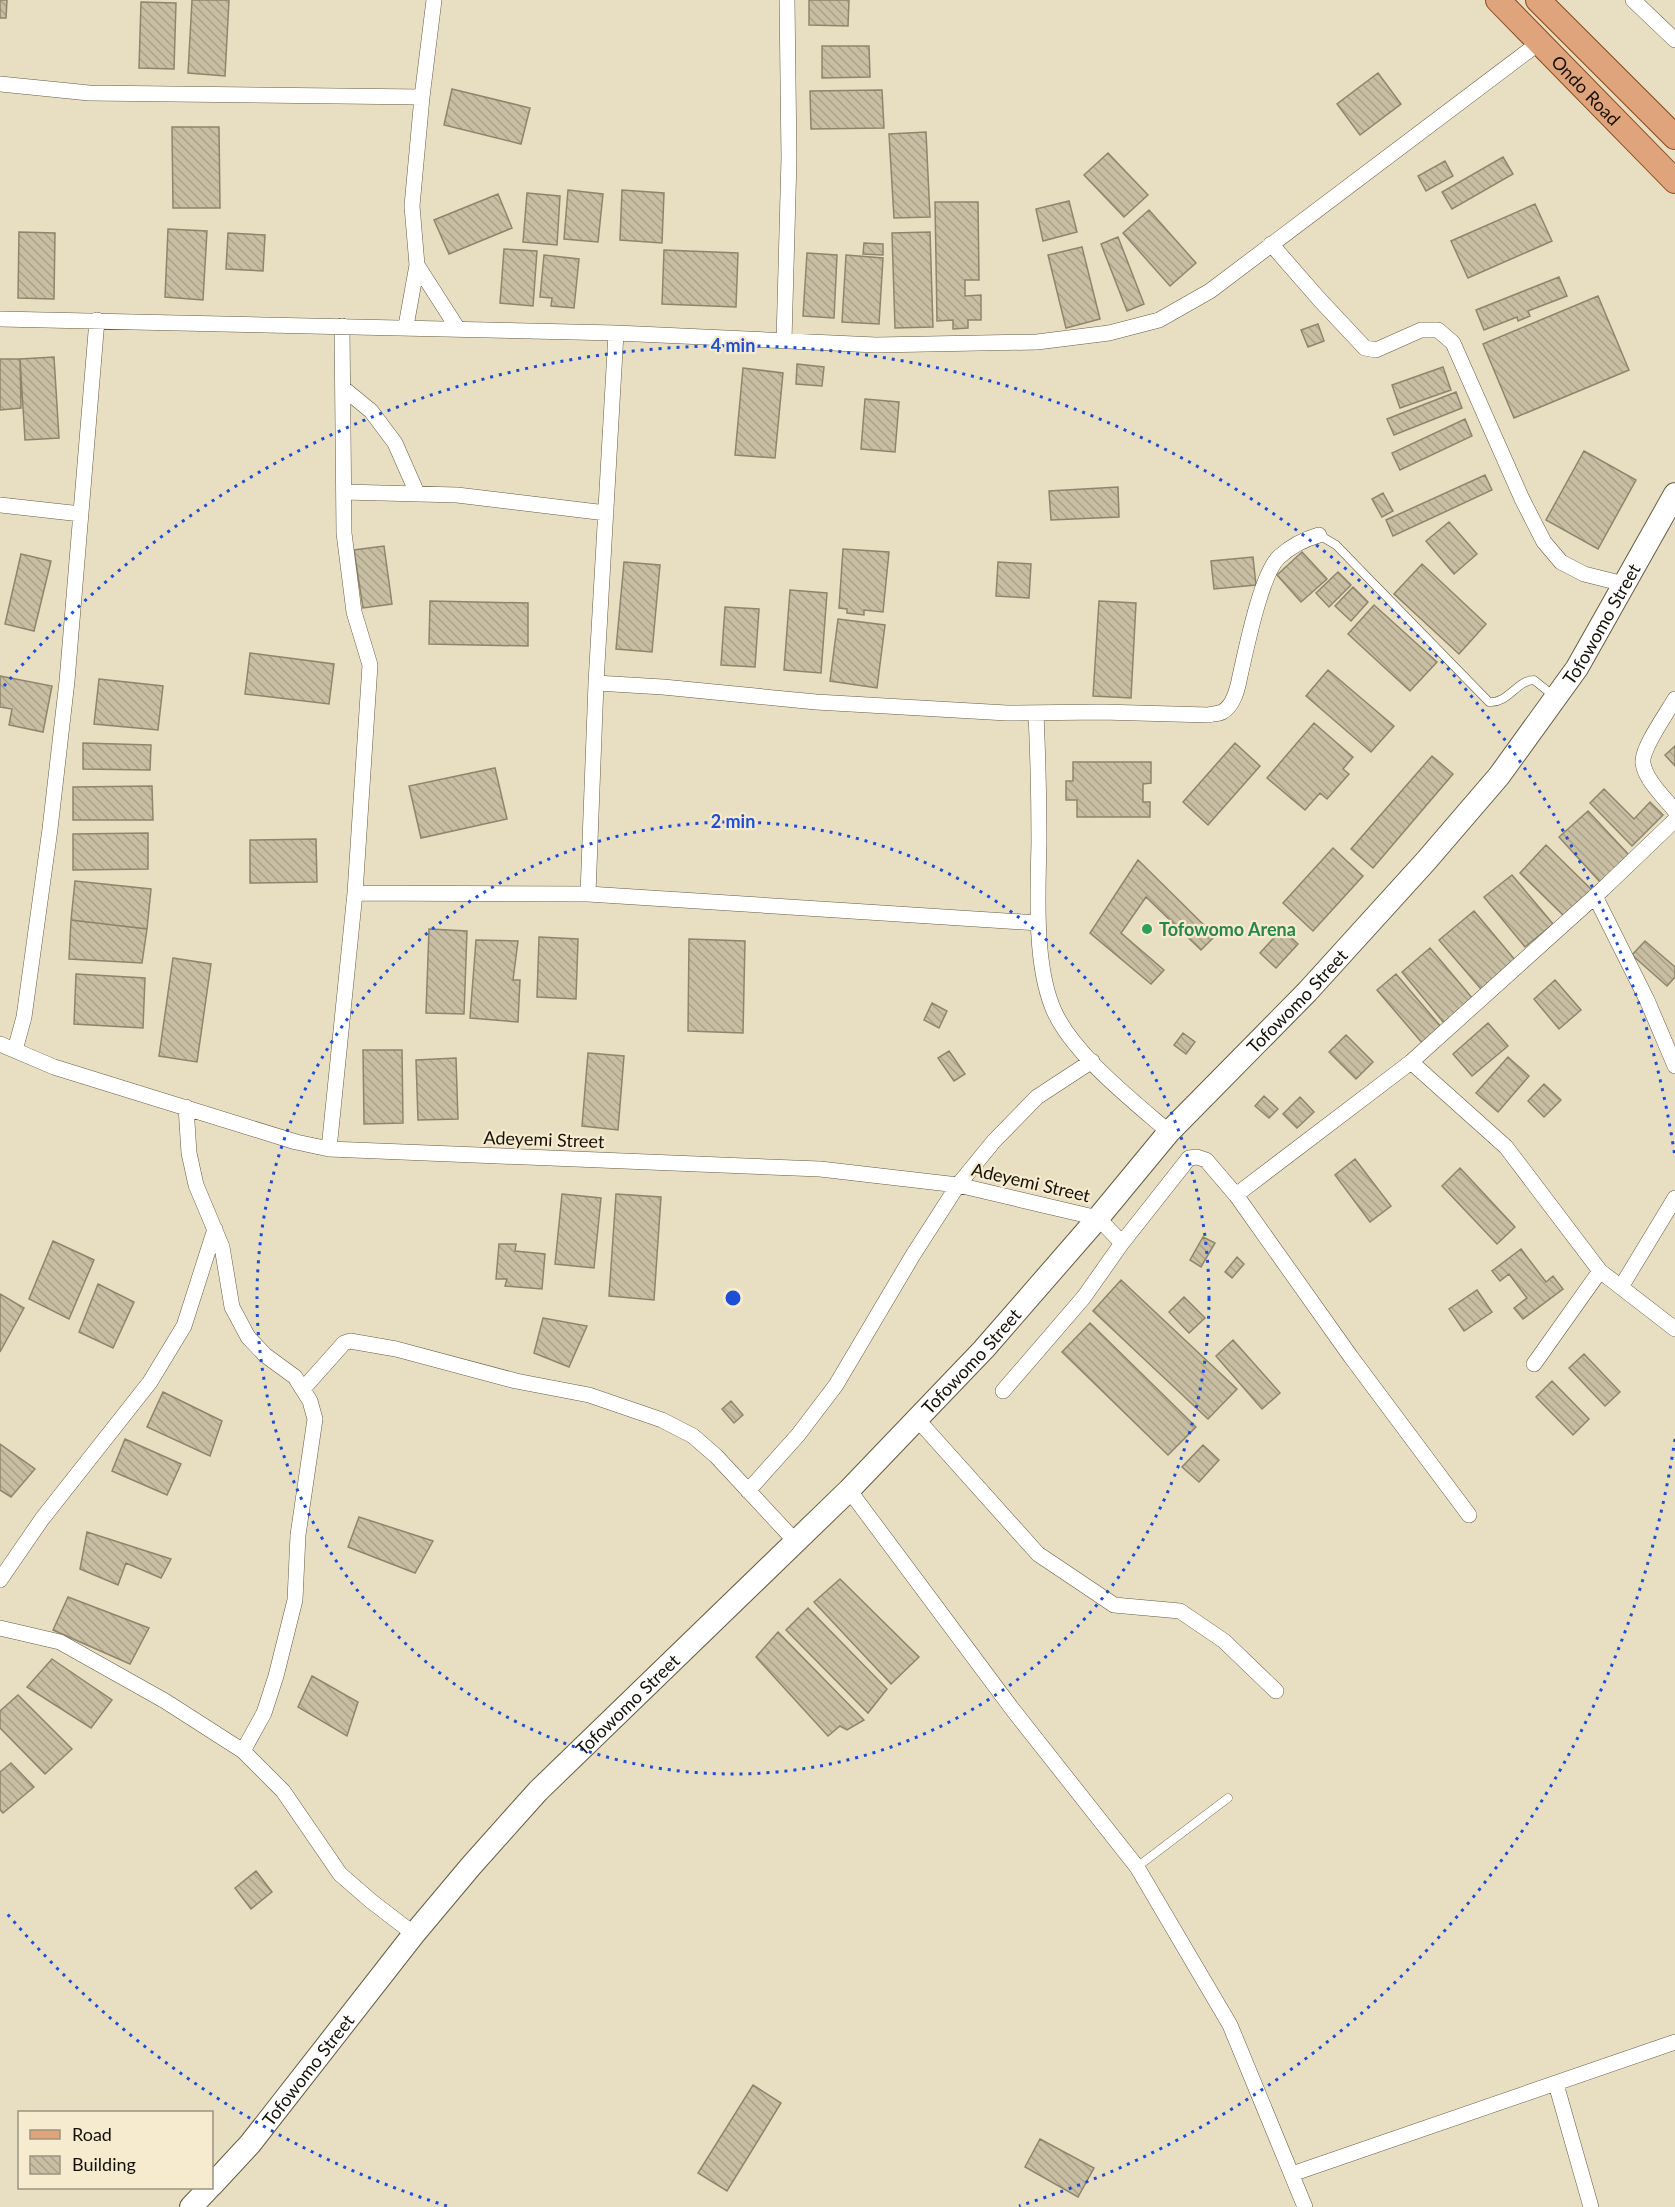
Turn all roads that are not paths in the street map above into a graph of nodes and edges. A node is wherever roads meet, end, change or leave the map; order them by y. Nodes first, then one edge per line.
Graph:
1 (434, 0) edge
2 (787, 0) edge
3 (1498, 0) edge
4 (1633, 0) edge
5 (1540, 1) edge
6 (1675, 40) edge
7 (1540, 42) junction
8 (0, 84) edge
9 (422, 97) junction
10 (1675, 137) edge
11 (1675, 181) edge
12 (1270, 244) junction
13 (417, 265) junction
14 (0, 319) edge
15 (98, 320) junction
16 (342, 326) junction
17 (406, 326) junction
18 (458, 329) junction
19 (616, 333) junction
20 (784, 341) junction
21 (343, 388) junction
22 (344, 492) junction
23 (417, 493) junction
24 (1675, 494) edge
25 (0, 506) edge
26 (606, 513) junction
27 (81, 514) junction
28 (1319, 535) joint
29 (1624, 584) junction
30 (596, 683) junction
31 (1556, 697) junction
32 (1675, 699) edge
33 (1036, 714) junction
34 (1675, 811) edge
35 (1675, 820) edge
36 (355, 892) junction
37 (588, 894) junction
38 (1595, 896) junction
39 (1038, 923) junction
40 (0, 1044) edge
41 (15, 1050) junction
42 (1092, 1061) junction
43 (1411, 1062) junction
44 (1675, 1066) edge
45 (186, 1107) junction
46 (1169, 1132) junction
47 (329, 1149) junction
48 (958, 1185) junction
49 (1236, 1195) junction
50 (1675, 1198) edge
51 (1098, 1218) junction
52 (215, 1229) junction
53 (1122, 1243) junction
54 (1600, 1271) junction
55 (1621, 1287) junction
56 (1675, 1329) edge
57 (1534, 1364) dead end
58 (303, 1389) junction
59 (1003, 1391) dead end
60 (917, 1419) junction
61 (849, 1490) junction
62 (748, 1491) junction
63 (1469, 1515) dead end
64 (796, 1542) junction
65 (0, 1580) edge
66 (0, 1628) edge
67 (1276, 1691) dead end
68 (243, 1751) junction
69 (1228, 1798) dead end
70 (1137, 1867) junction
71 (414, 1934) junction
72 (1675, 2042) edge
73 (1556, 2084) junction
74 (1292, 2174) junction
75 (213, 2183) edge
76 (207, 2189) edge
77 (191, 2207) edge
78 (1305, 2207) edge
79 (1591, 2207) edge

1 - 9 street
2 - 20 street
3 - 7 main road, Ondo Road
4 - 6 street
5 - 10 main road, Ondo Road
7 - 11 main road, Ondo Road
7 - 12 street
8 - 9 street
9 - 13 street
12 - 20 street
12 - 29 street
13 - 17 street
13 - 18 street
14 - 15 street
15 - 16 street
15 - 27 street
16 - 17 street
16 - 21 street
17 - 18 street
18 - 19 street
19 - 20 street
19 - 26 street
21 - 22 street
21 - 23 street
22 - 23 street
22 - 36 street
23 - 26 street
24 - 29 street, Tofowomo Street
25 - 27 street
26 - 30 street
27 - 41 street
28 - 31 lane
28 - 33 street
29 - 31 street, Tofowomo Street
30 - 33 street
30 - 37 street
31 - 46 street, Tofowomo Street
32 - 34 street
33 - 39 street
35 - 38 street
36 - 37 street
36 - 47 street
37 - 39 street
38 - 43 street
38 - 44 street
39 - 42 street
40 - 41 street, Adeyemi Street
41 - 45 street, Adeyemi Street
42 - 46 street
42 - 48 street
43 - 49 street
43 - 54 street
45 - 47 street, Adeyemi Street
45 - 52 street
46 - 51 street, Tofowomo Street
47 - 48 street, Adeyemi Street
48 - 51 street, Adeyemi Street
48 - 62 street
49 - 53 street
49 - 63 street
50 - 55 street
51 - 53 street
51 - 60 street, Tofowomo Street
52 - 58 street
52 - 65 street
53 - 59 street
54 - 55 street
54 - 57 street
55 - 56 street
58 - 62 street
58 - 68 street
60 - 61 street, Tofowomo Street
60 - 67 street
61 - 64 street, Tofowomo Street
61 - 70 street
62 - 64 street
64 - 71 street, Tofowomo Street
66 - 68 street
68 - 71 street
69 - 70 lane
70 - 74 street
71 - 75 street, Tofowomo Street
72 - 73 street
73 - 74 street
73 - 79 street
74 - 78 street
76 - 77 street, Tofowomo Street

